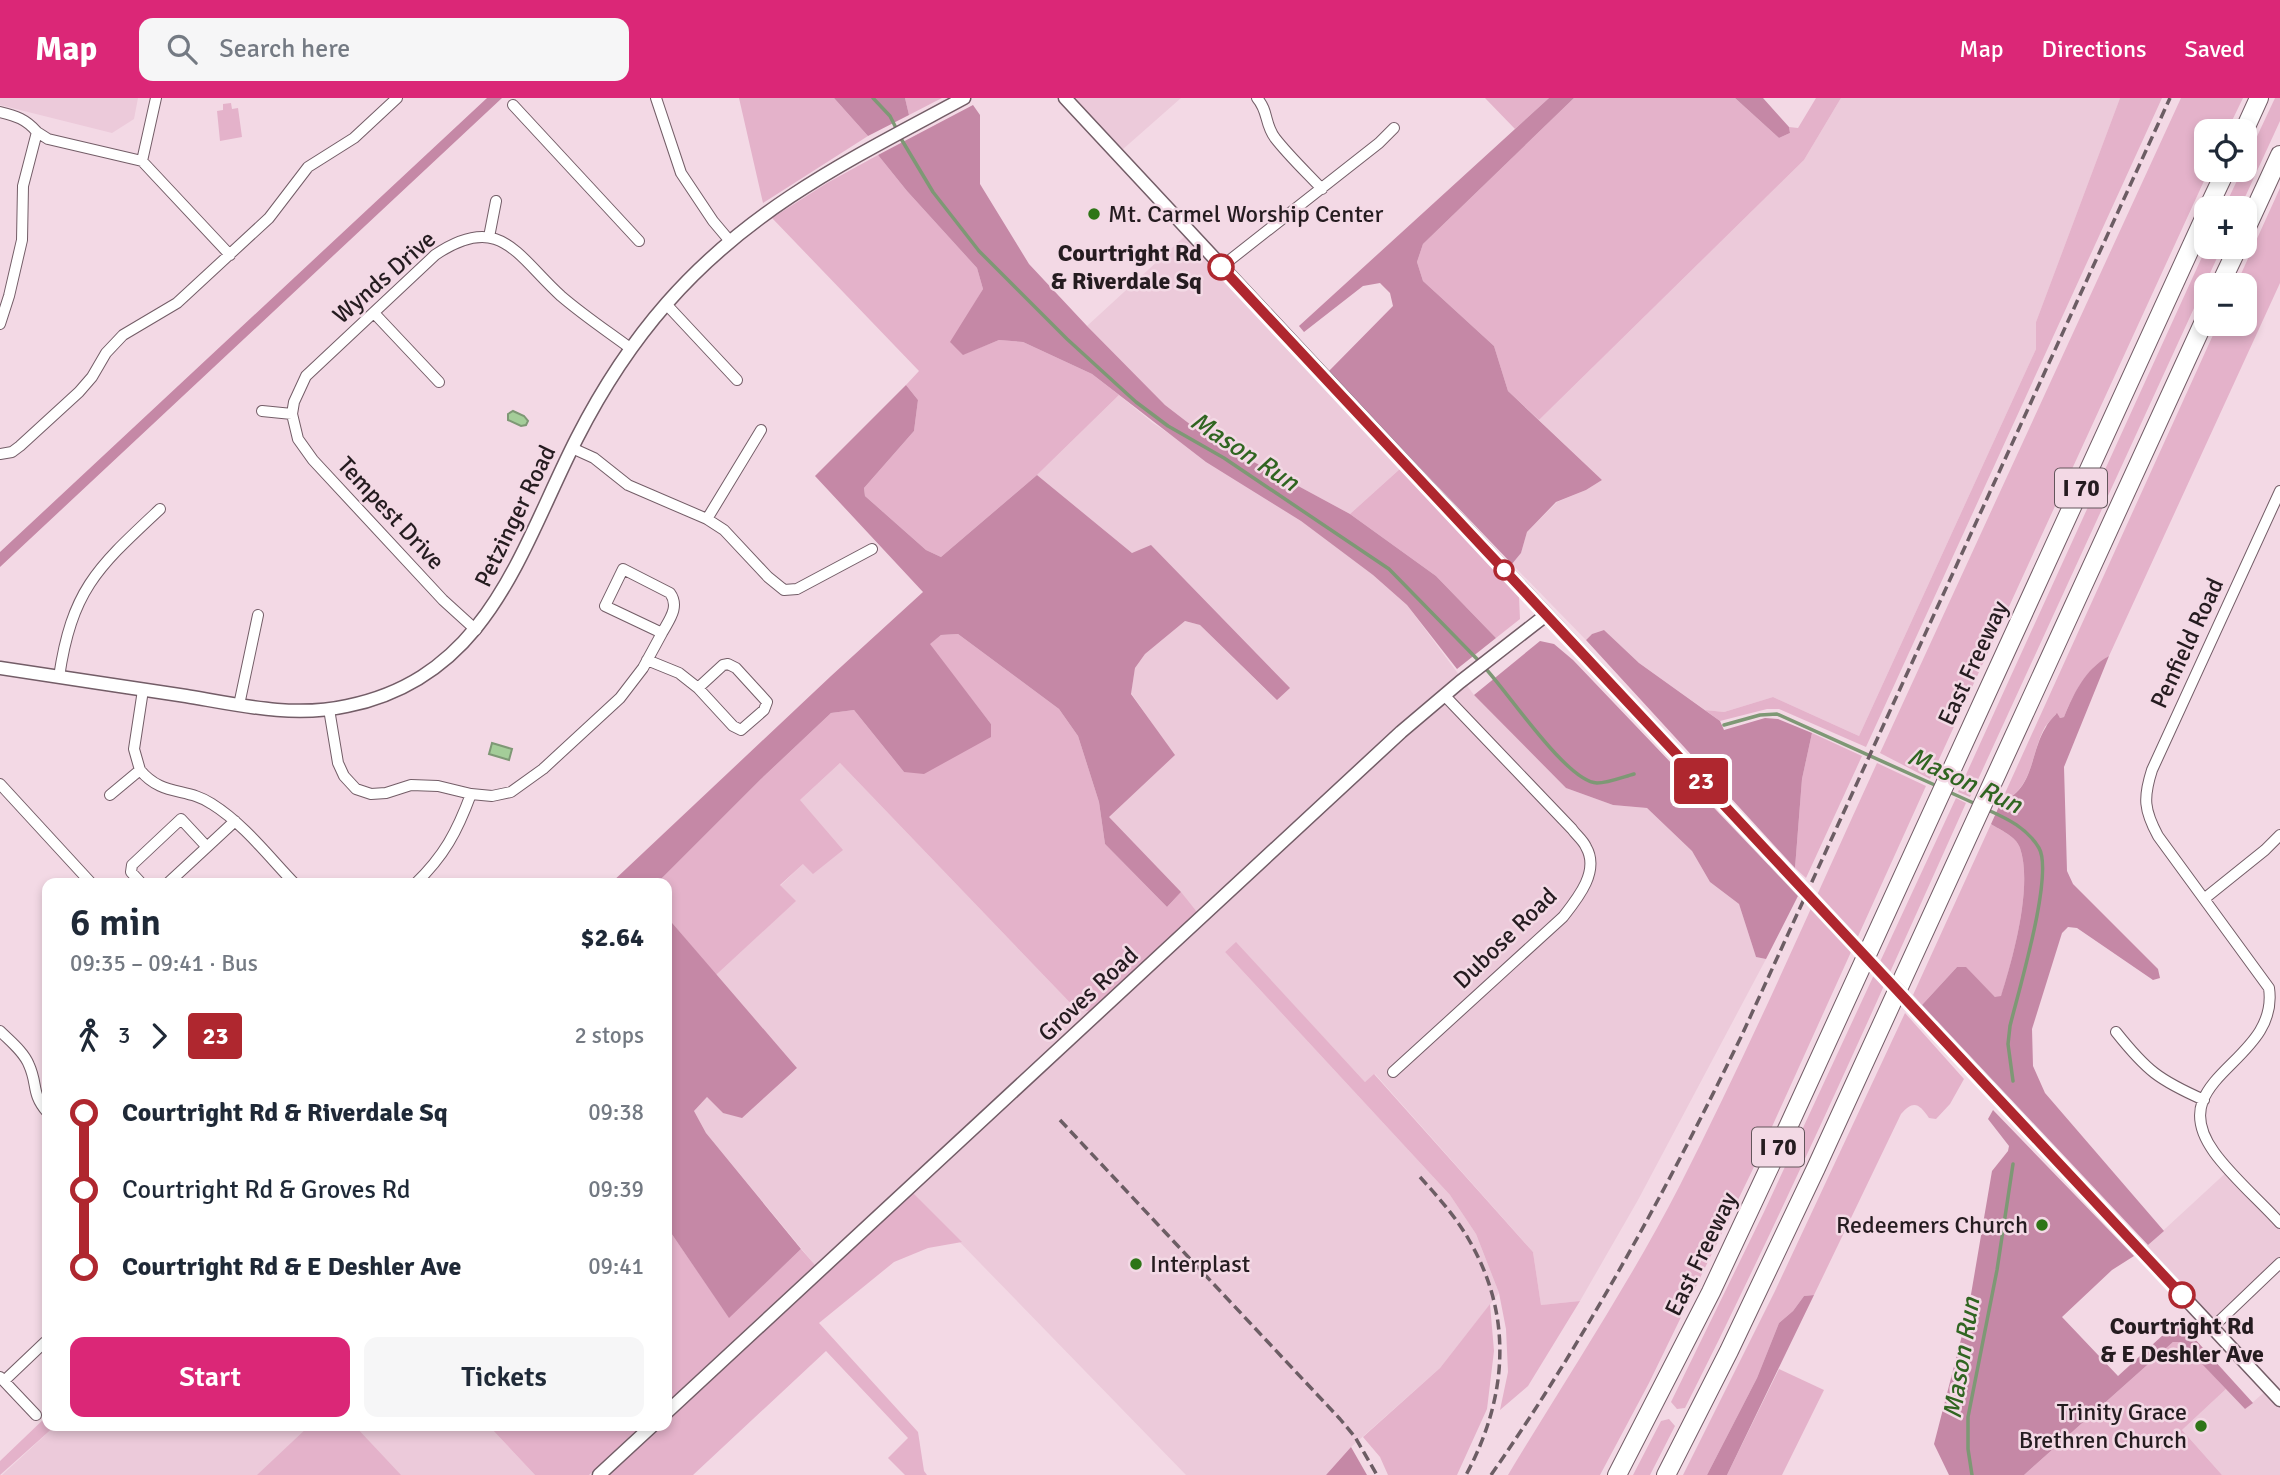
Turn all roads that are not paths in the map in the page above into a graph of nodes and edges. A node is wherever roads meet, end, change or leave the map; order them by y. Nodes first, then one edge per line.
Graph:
1 (156, 98) edge
2 (397, 98) edge
3 (656, 98) edge
4 (964, 98) edge
5 (1065, 98) edge
6 (1257, 98) edge
7 (2259, 98) edge
8 (513, 105) dead end
9 (0, 112) edge
10 (2249, 119) edge
11 (1394, 128) dead end
12 (36, 133) junction
13 (2280, 155) edge
14 (142, 161) junction
15 (1322, 189) junction
16 (496, 201) dead end
17 (2257, 205) edge
18 (489, 237) junction
19 (729, 240) junction
20 (2194, 240) edge
21 (639, 241) dead end
22 (230, 256) junction
23 (1221, 267) junction
24 (666, 304) junction
25 (374, 313) junction
26 (0, 324) edge
27 (2197, 336) edge
28 (631, 348) junction
29 (737, 380) dead end
30 (439, 382) dead end
31 (262, 411) dead end
32 (292, 414) junction
33 (761, 430) dead end
34 (572, 448) junction
35 (0, 454) edge
36 (2280, 491) edge
37 (160, 509) dead end
38 (707, 519) junction
39 (872, 549) dead end
40 (258, 615) dead end
41 (1546, 615) junction
42 (476, 630) junction
43 (662, 633) junction
44 (647, 660) junction
45 (0, 668) edge
46 (59, 677) junction
47 (698, 688) junction
48 (143, 690) junction
49 (1444, 695) junction
50 (239, 705) junction
51 (329, 709) junction
52 (140, 770) junction
53 (0, 784) edge
54 (471, 794) junction
55 (110, 795) dead end
56 (235, 821) junction
57 (2280, 835) edge
58 (207, 847) junction
59 (86, 878) edge
60 (136, 878) edge
61 (173, 878) edge
62 (289, 878) edge
63 (420, 878) edge
64 (2204, 899) junction
65 (2277, 1000) edge
66 (0, 1031) edge
67 (2116, 1032) dead end
68 (1393, 1072) dead end
69 (2204, 1100) junction
70 (42, 1105) edge
71 (2280, 1223) edge
72 (2280, 1263) edge
73 (2212, 1328) junction
74 (42, 1345) edge
75 (2, 1379) edge
76 (2280, 1400) edge
77 (672, 1407) edge
78 (36, 1415) dead end
79 (647, 1431) edge
80 (599, 1475) edge
81 (1617, 1475) edge
82 (1666, 1475) edge

1 - 14 street
2 - 22 street
3 - 19 street
4 - 19 street, Petzinger Road
5 - 23 street
6 - 15 street
7 - 10 highway
8 - 21 street
9 - 12 street
11 - 15 street
12 - 14 street
12 - 26 street
13 - 17 highway
14 - 22 street
15 - 23 street
16 - 18 street
18 - 25 street, Wynds Drive
18 - 28 street
19 - 24 street, Petzinger Road
20 - 81 highway, East Freeway / I 70
22 - 35 street
23 - 41 street
24 - 28 street, Petzinger Road
24 - 29 street
25 - 30 street
25 - 32 street, Wynds Drive
27 - 82 highway, I 70
28 - 34 street, Petzinger Road
31 - 32 street
32 - 42 street, Tempest Drive
33 - 38 street
34 - 38 street
34 - 42 street, Petzinger Road
36 - 64 street, Penfield Road
37 - 46 street
38 - 39 street
40 - 50 street
41 - 49 street, Groves Road
41 - 73 street, bridge
42 - 51 street, Petzinger Road
43 - 43 street
43 - 44 street
44 - 47 street
44 - 54 street
45 - 46 street, Petzinger Road
46 - 48 street, Petzinger Road
47 - 47 street
48 - 50 street, Petzinger Road
48 - 52 street
49 - 68 street, Dubose Road
49 - 77 street, Groves Road
50 - 51 street, Petzinger Road
51 - 54 street
52 - 55 street
52 - 56 street
53 - 59 street
54 - 63 street
56 - 58 street
56 - 62 street
57 - 64 street
58 - 60 street
58 - 61 street
64 - 65 street
65 - 69 street
66 - 70 street
67 - 69 street
69 - 71 street
72 - 73 street
73 - 76 street
74 - 75 street
75 - 78 street
79 - 80 street

